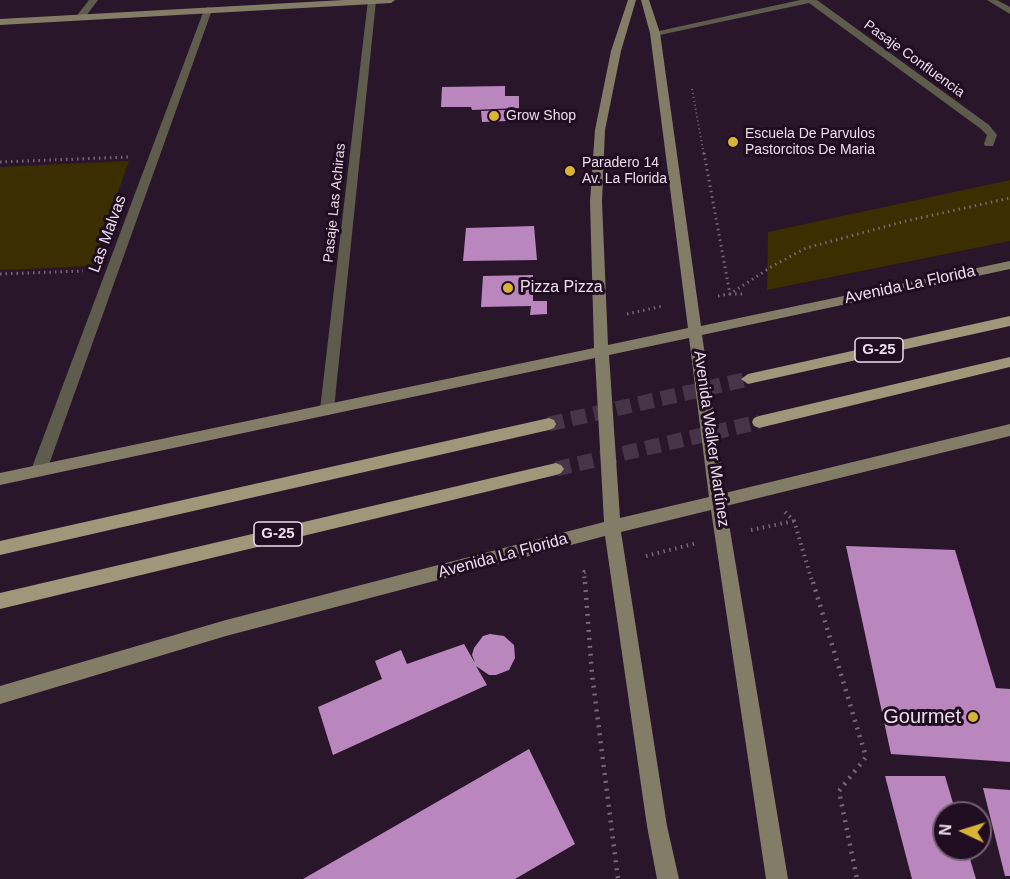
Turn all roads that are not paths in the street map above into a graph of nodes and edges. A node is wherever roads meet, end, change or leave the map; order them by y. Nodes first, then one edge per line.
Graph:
1 (94, 0) edge
2 (391, 0) edge
3 (632, 0) edge
4 (645, 0) edge
5 (811, 0) edge
6 (991, 0) edge
7 (372, 1) edge
8 (253, 4) edge
9 (208, 10) junction
10 (1010, 11) edge
11 (80, 18) junction
12 (0, 22) edge
13 (655, 33) junction
14 (989, 144) dead end
15 (1010, 265) edge
16 (1010, 321) edge
17 (696, 330) junction
18 (601, 350) junction
19 (1010, 362) edge
20 (748, 379) tunnel mouth
21 (327, 409) junction
22 (759, 422) tunnel mouth
23 (549, 424) tunnel mouth
24 (1010, 430) edge
25 (556, 469) tunnel mouth
26 (39, 470) junction
27 (0, 479) edge
28 (718, 503) junction
29 (612, 527) junction
30 (0, 548) edge
31 (0, 601) edge
32 (0, 695) edge
33 (668, 879) edge
34 (777, 879) edge

1 - 11 street
2 - 7 main road
3 - 18 main road
4 - 13 main road, Avenida Walker Martínez
5 - 13 street
5 - 14 street, Pasaje Confluencia
6 - 10 street
7 - 8 main road
7 - 21 street, Pasaje Las Achiras
8 - 9 main road
9 - 11 main road
9 - 26 street, Las Malvas
11 - 12 main road
13 - 17 main road, Avenida Walker Martínez
15 - 17 main road, Avenida La Florida
16 - 20 main road, G-25
17 - 18 main road, Avenida La Florida
17 - 28 main road, Avenida Walker Martínez
18 - 21 main road, Avenida La Florida
18 - 29 main road
19 - 22 main road
21 - 26 main road, Avenida La Florida
23 - 30 main road
24 - 28 main road, Avenida La Florida
25 - 31 main road, G-25
26 - 27 main road, Avenida La Florida
28 - 29 main road, Avenida La Florida
28 - 34 main road, Avenida Walker Martínez
29 - 32 main road, Avenida La Florida
29 - 33 main road

